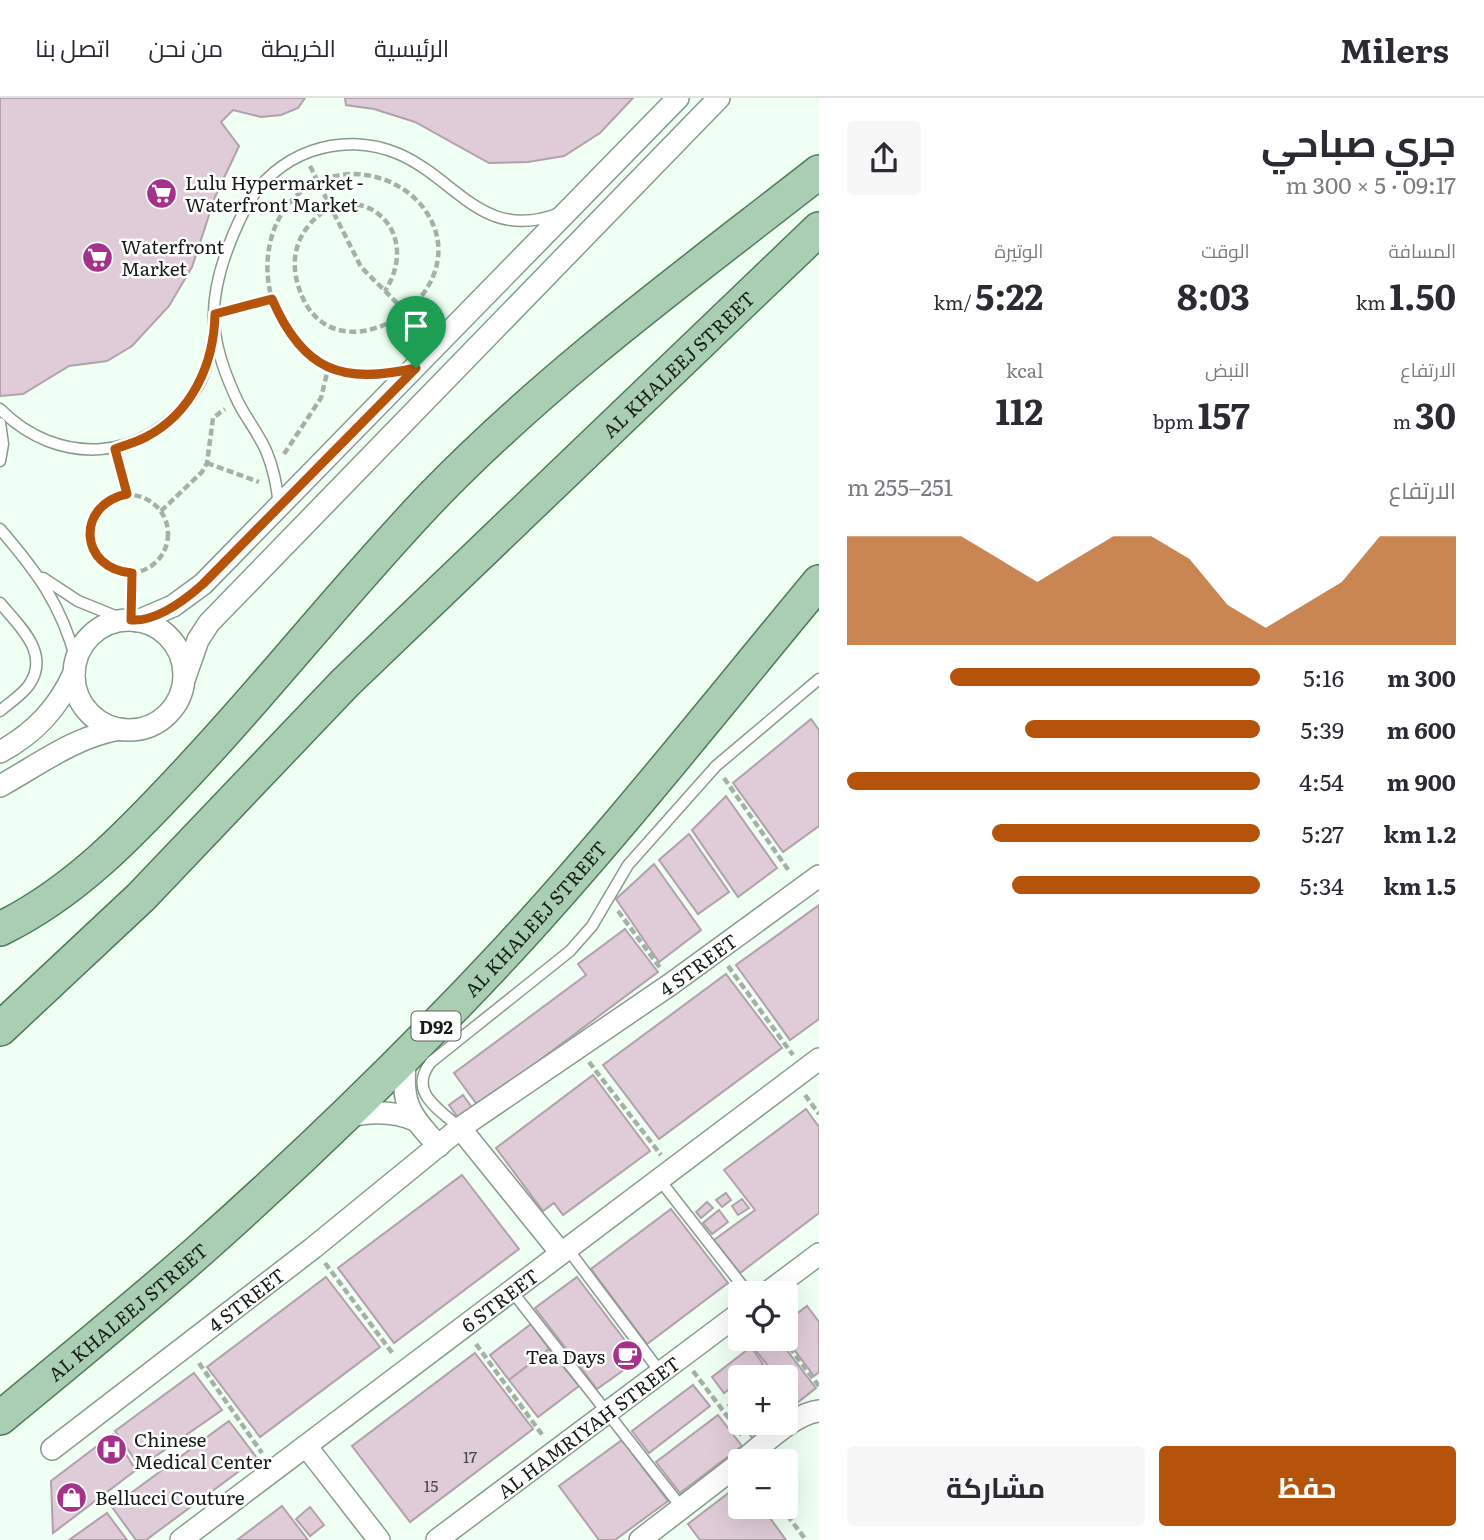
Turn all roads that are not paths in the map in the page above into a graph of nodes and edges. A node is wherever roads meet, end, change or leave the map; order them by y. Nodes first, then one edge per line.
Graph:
1 (678, 98) edge
2 (719, 98) edge
3 (819, 172) edge
4 (573, 208) junction
5 (819, 229) edge
6 (819, 255) edge
7 (722, 322) junction
8 (215, 331) junction
9 (0, 409) edge
10 (0, 423) edge
11 (0, 461) edge
12 (278, 498) junction
13 (0, 529) edge
14 (35, 573) junction
15 (819, 582) edge
16 (0, 603) edge
17 (132, 620) junction
18 (75, 666) junction
19 (185, 677) junction
20 (819, 679) edge
21 (0, 711) edge
22 (121, 729) junction
23 (0, 752) edge
24 (0, 786) edge
25 (819, 876) edge
26 (0, 929) edge
27 (0, 1028) edge
28 (406, 1056) junction
29 (812, 1064) edge
30 (344, 1117) junction
31 (415, 1120) junction
32 (460, 1128) junction
33 (439, 1146) junction
34 (666, 1174) junction
35 (564, 1250) junction
36 (819, 1254) edge
37 (740, 1281) edge
38 (783, 1281) edge
39 (512, 1290) junction
40 (728, 1322) edge
41 (661, 1373) junction
42 (819, 1410) edge
43 (607, 1413) junction
44 (0, 1418) edge
45 (306, 1446) junction
46 (52, 1449) dead end
47 (758, 1449) edge
48 (728, 1473) edge
49 (682, 1508) junction
50 (466, 1532) edge
51 (181, 1540) edge
52 (379, 1540) edge
53 (437, 1540) edge
54 (640, 1540) edge

1 - 4 street
2 - 19 street
3 - 26 main road
4 - 8 lane
4 - 12 street
5 - 7 main road, AL KHALEEJ STREET
6 - 7 main road
7 - 27 main road, AL KHALEEJ STREET
8 - 9 lane
8 - 12 lane
10 - 11 lane
12 - 17 street
13 - 14 lane
14 - 17 lane
14 - 18 lane
15 - 28 main road, AL KHALEEJ STREET / D92
16 - 21 lane
17 - 18 street
17 - 19 street
18 - 22 street
18 - 23 street
19 - 22 street
20 - 32 lane
22 - 24 street
25 - 32 street, 4 STREET
28 - 30 main road, AL KHALEEJ STREET / D92
28 - 31 street
29 - 34 street, 6 STREET
30 - 31 street
30 - 44 main road, AL KHALEEJ STREET / D92
31 - 33 street
32 - 33 street, 4 STREET
32 - 35 street
33 - 46 street, 4 STREET
34 - 35 street, 6 STREET
34 - 37 lane
35 - 39 street, 6 STREET
35 - 41 lane
36 - 38 street
39 - 43 lane
39 - 45 street, 6 STREET
40 - 41 street, AL HAMRIYAH STREET
41 - 43 street, AL HAMRIYAH STREET
42 - 47 street
43 - 49 lane
43 - 50 street, AL HAMRIYAH STREET
45 - 51 street, 6 STREET
45 - 52 street
48 - 49 street
49 - 54 street
50 - 53 street, AL HAMRIYAH STREET

